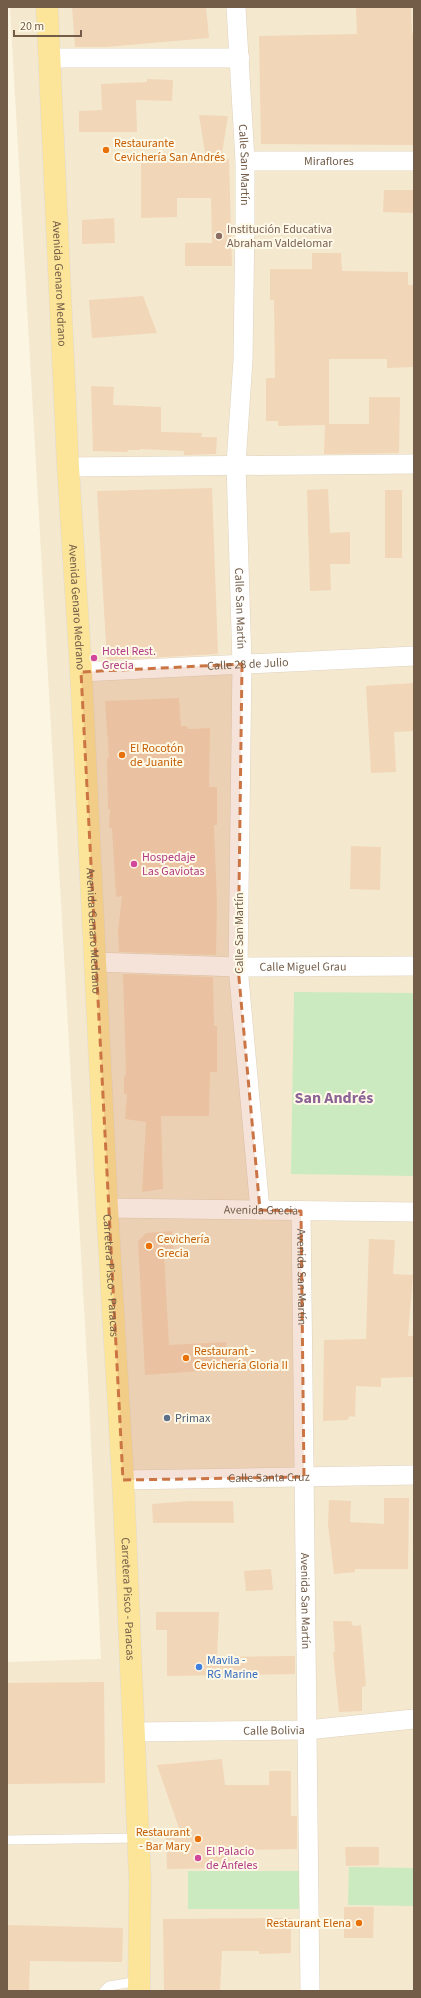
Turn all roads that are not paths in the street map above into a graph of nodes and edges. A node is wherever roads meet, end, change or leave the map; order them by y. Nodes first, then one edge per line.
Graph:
1 (47, 7) edge
2 (236, 7) edge
3 (48, 58) junction
4 (240, 58) junction
5 (245, 161) junction
6 (414, 162) edge
7 (236, 464) junction
8 (414, 464) edge
9 (68, 467) junction
10 (414, 656) edge
11 (242, 664) junction
12 (82, 672) junction
13 (96, 962) junction
14 (414, 966) edge
15 (238, 967) junction
16 (107, 1208) junction
17 (260, 1210) junction
18 (300, 1211) junction
19 (414, 1212) edge
20 (414, 1475) edge
21 (304, 1477) junction
22 (123, 1480) junction
23 (414, 1719) edge
24 (307, 1730) junction
25 (133, 1732) junction
26 (138, 1838) junction
27 (7, 1840) edge
28 (139, 1986) edge
29 (104, 1991) edge
30 (310, 1991) edge

1 - 3 main road, Avenida Genaro Medrano
2 - 4 street, Calle San Martín
3 - 4 street
3 - 9 main road, Avenida Genaro Medrano
4 - 5 street, Calle San Martín
5 - 6 street, Miraflores
5 - 7 street, Calle San Martín
7 - 8 street
7 - 9 street
7 - 11 street, Calle San Martín
9 - 12 main road, Avenida Genaro Medrano
10 - 11 street, Calle 28 de Julio
11 - 12 street, Calle 28 de Julio
11 - 15 street, Calle San Martín
12 - 13 main road, Avenida Genaro Medrano
13 - 15 street, Calle Miguel Grau
13 - 16 main road, Avenida Genaro Medrano
14 - 15 street, Calle Miguel Grau
15 - 17 street, Calle San Martín
16 - 17 street, Avenida Grecia
16 - 22 main road, Carretera Pisco - Paracas
17 - 18 street, Avenida Grecia
18 - 19 street, Avenida Grecia
18 - 21 street, Avenida San Martín
20 - 21 street, Calle Santa Cruz
21 - 22 street, Calle Santa Cruz
21 - 24 street, Avenida San Martín
22 - 25 main road, Carretera Pisco - Paracas
23 - 24 street, Calle Bolivia
24 - 25 street, Calle Bolivia
24 - 30 street, Avenida San Martín
25 - 26 main road, Carretera Pisco - Paracas
26 - 27 lane
26 - 28 main road, Carretera Pisco - Paracas
28 - 29 lane

